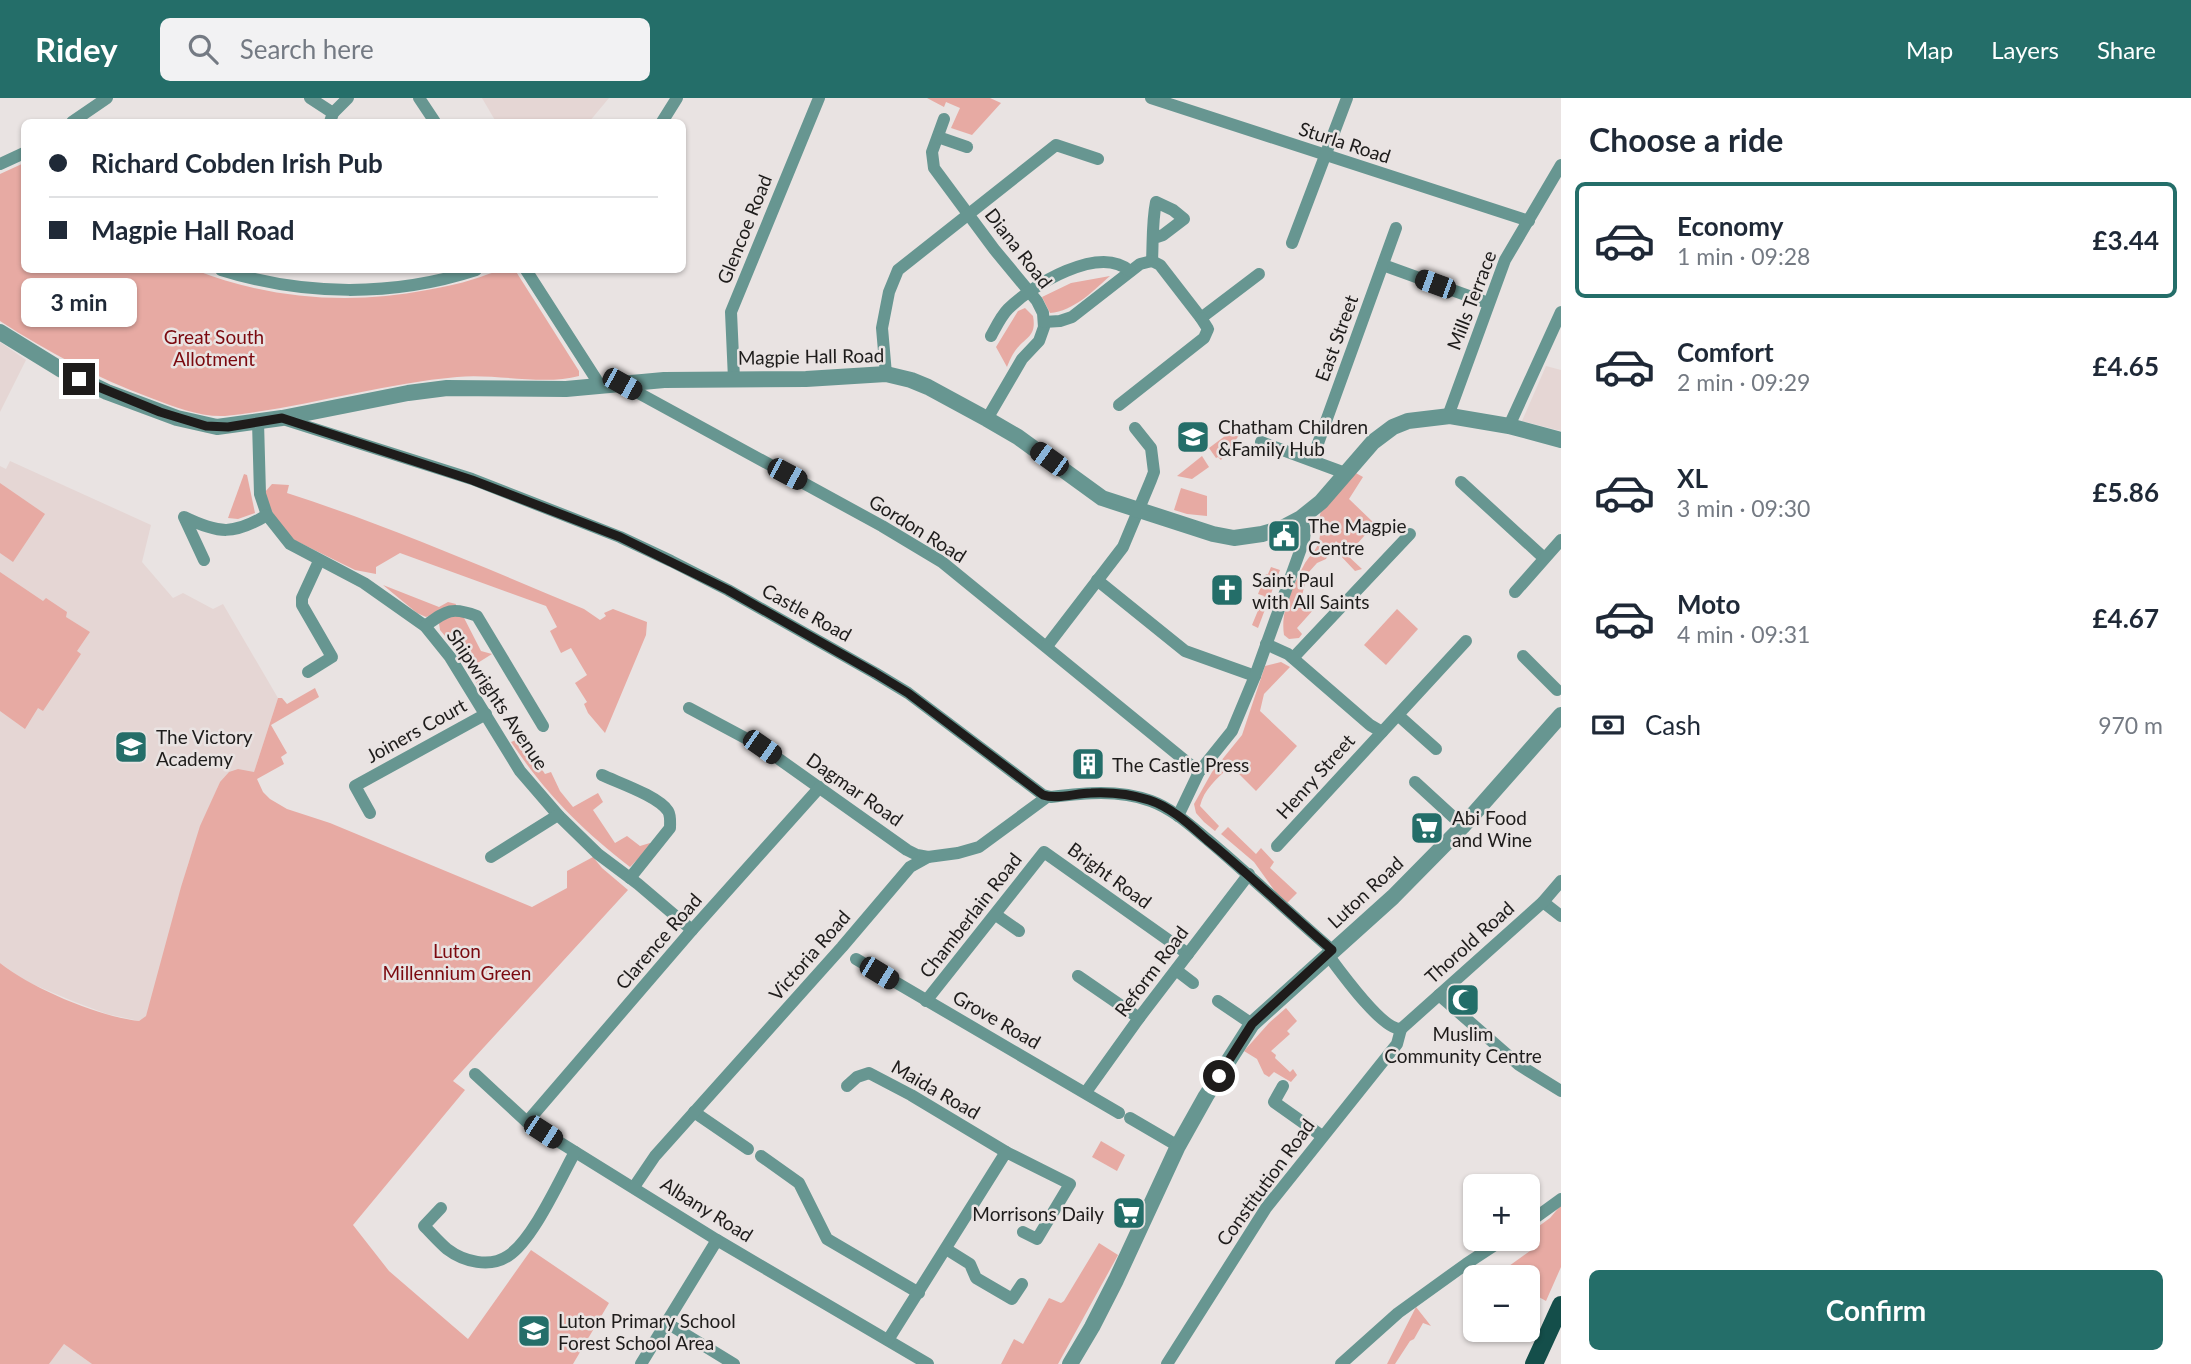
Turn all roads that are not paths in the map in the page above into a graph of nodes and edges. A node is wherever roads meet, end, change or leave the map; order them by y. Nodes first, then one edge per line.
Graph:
1 (107, 98) edge
2 (310, 98) edge
3 (348, 98) edge
4 (419, 98) edge
5 (677, 98) edge
6 (819, 98) edge
7 (1347, 98) edge
8 (1155, 99) edge
9 (331, 118) edge
10 (76, 119) edge
11 (433, 119) edge
12 (664, 119) edge
13 (944, 119) dead end
14 (938, 136) junction
15 (968, 147) dead end
16 (21, 154) edge
17 (1325, 156) junction
18 (1098, 159) dead end
19 (0, 164) edge
20 (1561, 165) edge
21 (969, 215) junction
22 (1529, 221) junction
23 (1396, 228) dead end
24 (1154, 238) dead end
25 (1292, 243) dead end
26 (1152, 261) junction
27 (1383, 265) junction
28 (1130, 271) junction
29 (234, 273) edge
30 (463, 273) edge
31 (528, 273) edge
32 (1259, 274) dead end
33 (1029, 291) junction
34 (1488, 303) junction
35 (1561, 312) edge
36 (1201, 318) junction
37 (1044, 322) junction
38 (0, 332) edge
39 (990, 336) dead end
40 (886, 374) junction
41 (734, 379) junction
42 (622, 384) junction
43 (597, 386) junction
44 (1119, 405) dead end
45 (1448, 416) junction
46 (282, 418) junction
47 (987, 419) junction
48 (258, 422) junction
49 (1509, 426) junction
50 (1135, 428) dead end
51 (1561, 440) edge
52 (1261, 442) dead end
53 (1312, 460) junction
54 (1345, 472) junction
55 (1461, 482) dead end
56 (1139, 510) junction
57 (267, 515) junction
58 (1300, 518) junction
59 (1410, 534) dead end
60 (1561, 540) edge
61 (1544, 558) junction
62 (204, 560) dead end
63 (319, 561) junction
64 (1097, 580) junction
65 (1515, 592) dead end
66 (425, 626) junction
67 (1466, 641) dead end
68 (1266, 644) junction
69 (1047, 646) junction
70 (1522, 656) dead end
71 (1293, 658) junction
72 (308, 672) dead end
73 (1255, 676) junction
74 (1557, 690) dead end
75 (689, 708) dead end
76 (486, 714) junction
77 (1561, 715) edge
78 (1399, 716) junction
79 (543, 726) dead end
80 (1382, 732) junction
81 (1436, 749) dead end
82 (1199, 772) junction
83 (602, 775) dead end
84 (1415, 782) dead end
85 (820, 788) junction
86 (1047, 797) junction
87 (370, 813) dead end
88 (558, 815) junction
89 (1178, 816) junction
90 (1463, 826) junction
91 (1277, 846) dead end
92 (1044, 852) joint
93 (491, 857) dead end
94 (928, 857) junction
95 (1249, 874) junction
96 (630, 878) junction
97 (1561, 881) edge
98 (1543, 902) junction
99 (996, 915) junction
100 (1561, 916) edge
101 (692, 930) junction
102 (1019, 932) dead end
103 (1330, 952) junction
104 (1188, 954) junction
105 (856, 959) dead end
106 (1177, 970) junction
107 (1078, 975) dead end
108 (1193, 983) dead end
109 (1439, 995) junction
110 (926, 1001) junction
111 (1218, 1001) dead end
112 (1139, 1018) junction
113 (1252, 1024) junction
114 (1401, 1029) junction
115 (475, 1074) dead end
116 (847, 1086) dead end
117 (1283, 1086) dead end
118 (1561, 1091) edge
119 (1086, 1093) junction
120 (694, 1112) junction
121 (527, 1122) junction
122 (1322, 1136) junction
123 (1178, 1146) junction
124 (748, 1149) dead end
125 (575, 1152) junction
126 (1006, 1152) junction
127 (761, 1156) dead end
128 (634, 1187) junction
129 (1561, 1199) edge
130 (440, 1208) dead end
131 (1540, 1214) edge
132 (1023, 1232) dead end
133 (717, 1240) junction
134 (946, 1249) junction
135 (1486, 1251) edge
136 (1022, 1284) dead end
137 (919, 1293) junction
138 (1561, 1305) edge
139 (667, 1323) junction
140 (888, 1340) junction
141 (641, 1364) edge
142 (734, 1364) edge
143 (928, 1364) edge
144 (1070, 1364) edge
145 (1167, 1364) edge
146 (1341, 1364) edge
147 (1534, 1364) edge

1 - 10 street
2 - 9 street
3 - 9 street
4 - 11 street
5 - 12 street
6 - 41 street, Glencoe Road
7 - 17 street
8 - 17 street, Sturla Road
13 - 14 street, Diana Road
14 - 15 street
14 - 21 street, Diana Road
16 - 19 street
17 - 22 street, Sturla Road
17 - 25 street
18 - 21 street
20 - 22 street, Mills Terrace
21 - 33 street, Diana Road
21 - 40 street
22 - 34 street, Mills Terrace
23 - 27 street, East Street
24 - 26 street
26 - 28 street
26 - 36 street
27 - 34 street
27 - 53 street, East Street
28 - 33 street
28 - 37 street
29 - 30 street
31 - 43 street
32 - 36 street
33 - 37 street, Diana Road
33 - 39 street
34 - 45 street, Mills Terrace
35 - 49 street
36 - 44 street
37 - 47 street
38 - 48 street, Magpie Hall Road
40 - 41 street, Magpie Hall Road
40 - 47 street, Magpie Hall Road
41 - 42 street, Magpie Hall Road
42 - 43 street, Magpie Hall Road
42 - 69 street, Gordon Road
43 - 46 street, Magpie Hall Road
45 - 49 street, Magpie Hall Road
45 - 54 street, Magpie Hall Road
46 - 48 street, Magpie Hall Road
46 - 86 street, Castle Road
47 - 56 street, Magpie Hall Road
48 - 57 street, Shipwrights Avenue
49 - 51 street, Magpie Hall Road
50 - 56 street
52 - 53 street
53 - 54 street
54 - 58 street, Magpie Hall Road
55 - 61 street
56 - 58 street, Magpie Hall Road
56 - 64 street
57 - 62 street
57 - 63 street, Shipwrights Avenue
58 - 68 street
59 - 71 street
60 - 61 street
61 - 65 street
63 - 66 street, Shipwrights Avenue
63 - 72 street
64 - 69 street
64 - 73 street
66 - 76 street, Shipwrights Avenue
66 - 79 street
67 - 78 street, Henry Street
68 - 71 street, Henry Street
68 - 73 street
69 - 82 street, Gordon Road
70 - 74 street
71 - 80 street, Henry Street
73 - 82 street
75 - 85 street, Dagmar Road
76 - 87 street, Joiners Court
76 - 88 street, Shipwrights Avenue
77 - 90 street, Luton Road
78 - 80 street, Henry Street
78 - 81 street
80 - 91 street, Henry Street
82 - 89 street
83 - 96 street
84 - 90 street
85 - 94 street, Dagmar Road
85 - 101 street, Clarence Road
86 - 89 street
86 - 94 street, Victoria Road
88 - 93 street
88 - 96 street, Shipwrights Avenue
89 - 95 street
90 - 103 street, Luton Road
92 - 99 street, Chamberlain Road
92 - 104 street, Bright Road
94 - 120 street, Victoria Road
95 - 103 street
95 - 104 street, Reform Road
96 - 101 street, Shipwrights Avenue
97 - 98 street, Thorold Road
98 - 100 street
98 - 109 street, Thorold Road
99 - 102 street
99 - 110 street, Chamberlain Road
101 - 121 street, Clarence Road
103 - 113 street, Luton Road
103 - 114 street
104 - 106 street, Reform Road
105 - 110 street, Grove Road
106 - 108 street
106 - 112 street, Reform Road
107 - 112 street
109 - 114 street, Thorold Road
109 - 118 street
110 - 119 street, Grove Road
111 - 113 street
112 - 119 street, Reform Road
113 - 123 street, Luton Road
114 - 122 street, Constitution Road
115 - 121 street, Albany Road
116 - 126 street, Maida Road
117 - 122 street
119 - 123 street, Grove Road
120 - 124 street
120 - 128 street, Victoria Road
121 - 125 street, Albany Road
122 - 145 street, Constitution Road
123 - 144 street, Luton Road
125 - 128 street, Albany Road
125 - 130 street
126 - 132 street, Maida Road
126 - 134 street
127 - 137 street
128 - 133 street, Albany Road
129 - 131 street
133 - 139 street
133 - 140 street, Albany Road
134 - 136 street
134 - 137 street
135 - 146 street
137 - 140 street
138 - 147 main road
139 - 141 street
139 - 142 street
140 - 143 street, Albany Road

